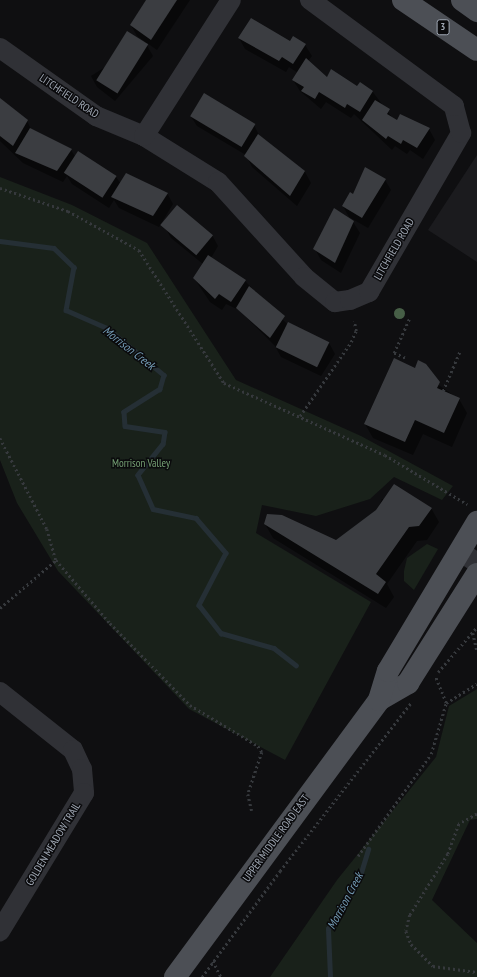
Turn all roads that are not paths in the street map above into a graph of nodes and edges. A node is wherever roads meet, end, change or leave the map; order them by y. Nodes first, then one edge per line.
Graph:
1 (230, 0) edge
2 (310, 0) edge
3 (403, 0) edge
4 (462, 0) edge
5 (477, 11) edge
6 (0, 48) edge
7 (477, 50) edge
8 (144, 136) junction
9 (472, 513) edge
10 (469, 557) edge
11 (477, 574) edge
12 (0, 692) edge
13 (379, 700) junction
14 (0, 931) edge
15 (175, 977) edge

1 - 8 street
2 - 8 street, LITCHFIELD ROAD
3 - 7 main road, 3
4 - 5 main road
6 - 8 street, LITCHFIELD ROAD
9 - 10 main road, UPPER MIDDLE ROAD EAST
10 - 13 main road, UPPER MIDDLE ROAD EAST
11 - 13 main road, UPPER MIDDLE ROAD EAST
12 - 14 street, GOLDEN MEADOW TRAIL
13 - 15 main road, UPPER MIDDLE ROAD EAST

